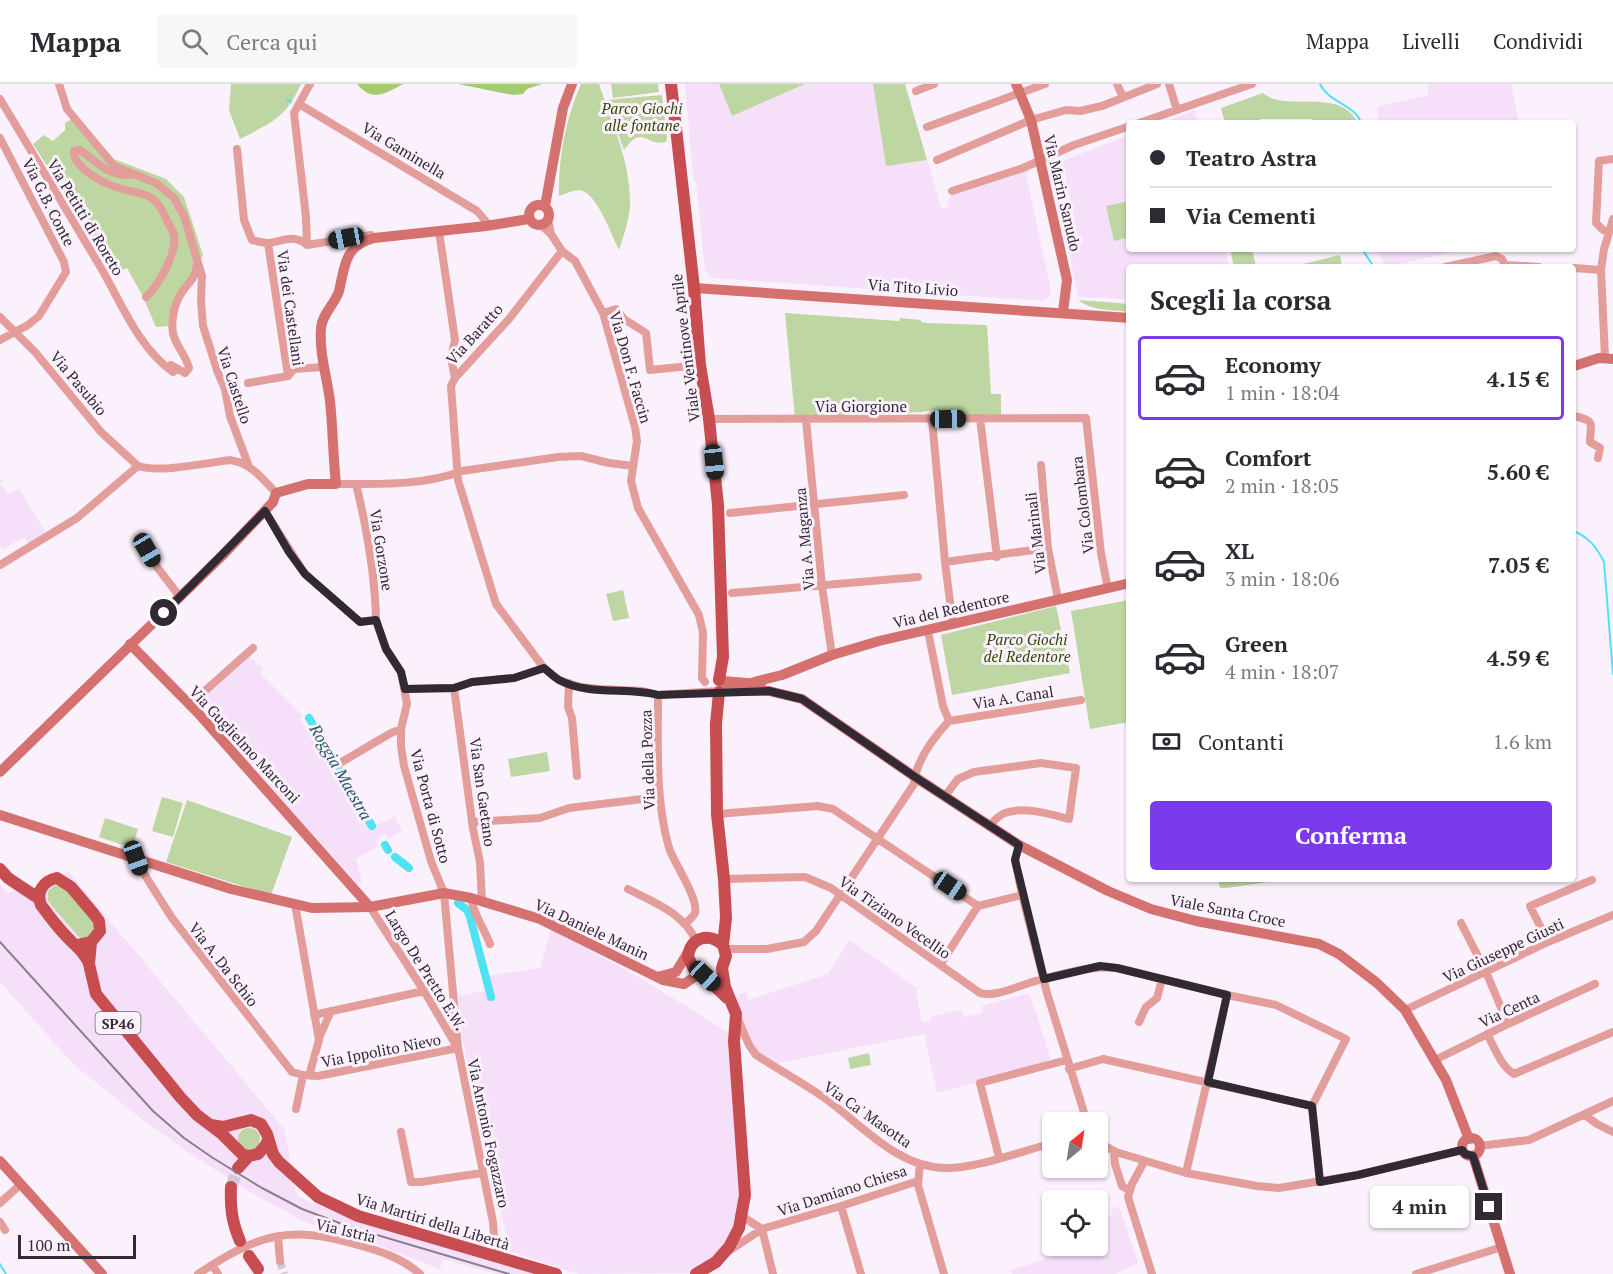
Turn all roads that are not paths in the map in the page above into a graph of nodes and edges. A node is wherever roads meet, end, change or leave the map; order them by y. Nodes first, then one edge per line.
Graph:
1 (59, 84) edge
2 (310, 84) edge
3 (572, 84) edge
4 (670, 84) edge
5 (934, 84) edge
6 (1046, 84) edge
7 (1117, 84) edge
8 (1157, 84) edge
9 (1169, 84) edge
10 (1252, 85) edge
11 (1018, 89) edge
12 (916, 91) dead end
13 (1123, 97) junction
14 (0, 99) edge
15 (299, 104) junction
16 (1177, 110) junction
17 (1031, 120) junction
18 (1149, 120) edge
19 (927, 127) dead end
20 (1126, 127) edge
21 (0, 138) edge
22 (237, 149) dead end
23 (1613, 159) edge
24 (937, 160) dead end
25 (1041, 161) junction
26 (135, 173) junction
27 (952, 190) dead end
28 (542, 205) junction
29 (529, 215) junction
30 (1613, 219) edge
31 (544, 222) junction
32 (490, 226) junction
33 (439, 231) junction
34 (1609, 232) junction
35 (374, 238) junction
36 (268, 243) junction
37 (307, 245) junction
38 (562, 251) junction
39 (197, 263) junction
40 (1459, 264) edge
41 (1505, 264) edge
42 (1576, 268) edge
43 (1601, 270) junction
44 (694, 288) junction
45 (146, 297) dead end
46 (1063, 312) junction
47 (603, 313) junction
48 (0, 317) edge
49 (1126, 318) edge
50 (15, 333) junction
51 (0, 340) edge
52 (149, 350) junction
53 (1609, 358) edge
54 (1576, 365) edge
55 (695, 366) junction
56 (324, 367) junction
57 (173, 372) dead end
58 (288, 376) junction
59 (455, 378) junction
60 (248, 383) dead end
61 (1576, 416) edge
62 (980, 418) junction
63 (1086, 418) joint
64 (709, 419) junction
65 (932, 419) junction
66 (806, 420) junction
67 (1598, 458) dead end
68 (248, 465) junction
69 (1041, 465) dead end
70 (138, 466) junction
71 (633, 466) junction
72 (457, 473) junction
73 (336, 484) junction
74 (356, 484) junction
75 (276, 492) junction
76 (904, 495) dead end
77 (815, 504) junction
78 (265, 511) junction
79 (730, 513) dead end
80 (144, 544) dead end
81 (1048, 548) junction
82 (997, 556) junction
83 (945, 562) junction
84 (0, 565) edge
85 (918, 577) dead end
86 (1126, 584) edge
87 (822, 586) junction
88 (1108, 589) junction
89 (732, 593) dead end
90 (180, 597) junction
91 (1058, 599) junction
92 (376, 620) junction
93 (953, 625) junction
94 (928, 630) junction
95 (130, 644) junction
96 (253, 648) dead end
97 (832, 655) junction
98 (544, 668) junction
99 (782, 675) junction
100 (705, 682) dead end
101 (754, 682) junction
102 (569, 683) junction
103 (720, 687) junction
104 (454, 688) junction
105 (405, 689) junction
106 (772, 689) junction
107 (658, 695) junction
108 (1081, 700) dead end
109 (189, 705) junction
110 (949, 722) junction
111 (401, 729) junction
112 (340, 763) dead end
113 (2, 766) edge
114 (577, 776) dead end
115 (915, 777) junction
116 (945, 796) junction
117 (659, 797) junction
118 (717, 814) junction
119 (0, 815) edge
120 (472, 822) junction
121 (990, 825) junction
122 (878, 838) junction
123 (1019, 845) junction
124 (136, 858) junction
125 (335, 867) junction
126 (0, 869) edge
127 (724, 879) junction
128 (1592, 880) dead end
129 (17, 884) junction
130 (44, 884) junction
131 (628, 889) dead end
132 (444, 893) junction
133 (840, 894) junction
134 (1022, 895) junction
135 (38, 897) junction
136 (477, 899) junction
137 (295, 904) junction
138 (978, 906) junction
139 (370, 907) junction
140 (343, 908) junction
141 (1613, 915) edge
142 (725, 922) junction
143 (686, 923) junction
144 (1461, 923) dead end
145 (711, 938) junction
146 (696, 940) junction
147 (91, 942) junction
148 (1548, 942) junction
149 (73, 943) junction
150 (490, 944) dead end
151 (724, 947) junction
152 (688, 952) junction
153 (89, 964) junction
154 (940, 965) junction
155 (722, 968) junction
156 (676, 972) junction
157 (1486, 972) junction
158 (702, 975) junction
159 (657, 977) junction
160 (1044, 979) junction
161 (1162, 979) junction
162 (680, 984) junction
163 (1595, 984) dead end
164 (424, 991) junction
165 (1227, 995) junction
166 (730, 1001) junction
167 (1405, 1010) junction
168 (332, 1011) junction
169 (314, 1014) junction
170 (736, 1014) junction
171 (1139, 1022) dead end
172 (1508, 1024) junction
173 (1613, 1032) edge
174 (1487, 1034) junction
175 (319, 1040) junction
176 (458, 1048) junction
177 (1067, 1060) junction
178 (1435, 1060) junction
179 (1069, 1069) junction
180 (306, 1076) junction
181 (1208, 1082) junction
182 (1613, 1101) edge
183 (1312, 1106) junction
184 (296, 1109) dead end
185 (1084, 1112) edge
186 (1585, 1115) junction
187 (240, 1123) junction
188 (211, 1125) junction
189 (402, 1132) dead end
190 (1613, 1132) edge
191 (1468, 1139) junction
192 (268, 1140) junction
193 (1042, 1146) edge
194 (1108, 1148) edge
195 (1462, 1150) junction
196 (245, 1151) junction
197 (1114, 1151) junction
198 (1476, 1151) junction
199 (999, 1157) junction
200 (0, 1161) edge
201 (279, 1162) junction
202 (1144, 1162) junction
203 (920, 1164) junction
204 (482, 1173) junction
205 (1186, 1173) junction
206 (918, 1180) junction
207 (1320, 1182) junction
208 (20, 1185) junction
209 (231, 1188) tunnel mouth
210 (1129, 1190) junction
211 (0, 1203) edge
212 (841, 1206) junction
213 (742, 1217) junction
214 (0, 1222) edge
215 (762, 1229) junction
216 (5, 1230) dead end
217 (278, 1236) junction
218 (240, 1241) dead end
219 (1502, 1247) junction
220 (723, 1255) junction
221 (249, 1256) dead end
222 (501, 1258) junction
223 (280, 1261) tunnel mouth
224 (212, 1265) junction
225 (258, 1269) dead end
226 (102, 1274) edge
227 (198, 1274) edge
228 (218, 1274) edge
229 (420, 1274) edge
230 (556, 1274) edge
231 (696, 1274) edge
232 (773, 1274) edge
233 (861, 1274) edge
234 (944, 1274) edge
235 (1152, 1274) edge
236 (1416, 1274) edge
237 (1510, 1274) edge

1 - 26 street, Via Castello
2 - 15 street
3 - 28 street
4 - 44 main road, Viale Ventinove Aprile
5 - 12 street
6 - 11 street
7 - 13 street
8 - 13 street
9 - 16 street
10 - 16 street
11 - 17 street, Via Marin Sanudo
11 - 19 street
13 - 17 street
14 - 52 street, Via Petitti di Roreto
15 - 32 street, Via Gaminella
15 - 37 street
16 - 18 street
17 - 24 street
17 - 25 street, Via Marin Sanudo
20 - 25 street
21 - 50 street, Via G.B. Conte
22 - 36 street
23 - 34 street
25 - 27 street
25 - 46 street, Via Marin Sanudo
26 - 39 street, Via Castello
26 - 45 street
28 - 29 street
28 - 31 street
29 - 31 street
29 - 32 street
30 - 34 street
31 - 38 street
32 - 33 street
33 - 35 street
33 - 59 street
34 - 43 street
35 - 37 street
35 - 56 street
36 - 37 street
36 - 58 street, Via dei Castellani
38 - 47 street, Via Don F. Faccin
38 - 59 street, Via Baratto
39 - 52 street, Via Petitti di Roreto
39 - 68 street, Via Castello
40 - 41 street
42 - 43 street
43 - 53 street
44 - 46 street, Via Tito Livio
44 - 55 main road, Viale Ventinove Aprile
46 - 49 street, Via Tito Livio
47 - 55 street, Viale Ventinove Aprile
47 - 71 street, Via Don F. Faccin
48 - 50 street, Via Pasubio
50 - 51 street
50 - 70 street, Via Pasubio
52 - 57 street, Via Petitti di Roreto
53 - 54 street
55 - 64 main road, Viale Ventinove Aprile
56 - 58 street
56 - 73 street
58 - 60 street
59 - 72 street, Via Baratto
61 - 67 street
62 - 63 street, Via Giorgione
62 - 65 street, Via Giorgione
62 - 82 street
63 - 88 street, Via Colombara
64 - 66 street, Via Giorgione
64 - 103 main road, Viale Ventinove Aprile
65 - 66 street, Via Giorgione
65 - 83 street
66 - 77 street, Via A. Maganza
68 - 70 street
68 - 75 street
69 - 81 street, Via Marinali
70 - 84 street
71 - 72 street
71 - 100 street, Via Don F. Faccin
72 - 74 street
72 - 98 street, Via Baratto
73 - 74 street
73 - 75 street
74 - 92 street, Via Gorzone
75 - 78 street
76 - 77 street
77 - 79 street
77 - 87 street, Via A. Maganza
78 - 90 street
78 - 92 street
80 - 90 street
81 - 82 street
81 - 91 street, Via Marinali
82 - 83 street
83 - 93 street
85 - 87 street
86 - 88 street, Via del Redentore
87 - 89 street
87 - 97 street, Via A. Maganza
88 - 91 street, Via del Redentore
90 - 95 street
91 - 93 street, Via del Redentore
92 - 105 street, Via Gorzone
93 - 94 street, Via del Redentore
94 - 97 street, Via del Redentore
94 - 110 street
95 - 109 street, Via Guglielmo Marconi
95 - 113 street
96 - 109 street
97 - 99 street, Via del Redentore
98 - 102 street
98 - 104 street
99 - 101 street, Via del Redentore
99 - 106 street
101 - 103 street, Viale Santa Croce
101 - 106 street, Viale Santa Croce
102 - 107 street
102 - 114 street
103 - 106 street, Viale Santa Croce
103 - 107 street
103 - 118 main road
104 - 105 street
104 - 120 street, Via San Gaetano
105 - 111 street, Via Porta di Sotto
106 - 115 street, Viale Santa Croce
107 - 117 street, Via della Pozza
108 - 110 street, Via A. Canal
109 - 125 street, Via Guglielmo Marconi
110 - 115 street
111 - 112 street
111 - 132 street, Via Porta di Sotto
115 - 116 street, Viale Santa Croce
115 - 122 street
116 - 121 street, Viale Santa Croce
116 - 121 street
117 - 120 street
117 - 143 street, Via della Pozza
118 - 122 street
118 - 127 main road
119 - 124 street
120 - 136 street, Via San Gaetano
121 - 123 street, Viale Santa Croce
122 - 133 street
122 - 138 street
123 - 134 street
123 - 167 street, Viale Santa Croce
124 - 137 street
124 - 180 street, Via A. Da Schio
125 - 139 street, Via Guglielmo Marconi
125 - 140 street, Via Guglielmo Marconi
126 - 129 main road, SP46
127 - 133 street, Via Tiziano Vecellio
127 - 142 main road
128 - 148 street
129 - 130 main road, SP46
129 - 135 main road, SP46
130 - 135 main road
130 - 147 main road, SP46
131 - 143 street
132 - 136 street, Via Daniele Manin
132 - 139 street
132 - 176 street, Via Porta di Sotto
133 - 151 street
133 - 154 street, Via Tiziano Vecellio
134 - 138 street
134 - 160 street
135 - 149 main road, SP46
136 - 150 street, Via San Gaetano
136 - 159 street, Via Daniele Manin
137 - 140 street
137 - 169 street
138 - 154 street
139 - 140 street
139 - 164 street, Largo De Pretto E.W.
141 - 148 street, Via Giuseppe Giusti
142 - 145 main road
142 - 151 main road
143 - 146 street
144 - 157 street
145 - 146 main road
145 - 151 main road
146 - 152 main road
147 - 149 main road
147 - 153 main road, SP46
148 - 157 street, Via Giuseppe Giusti
149 - 153 main road, SP46
151 - 155 main road
152 - 156 street
152 - 158 main road
153 - 188 main road, SP46
154 - 160 street, Via Tiziano Vecellio
155 - 158 main road
155 - 166 main road
156 - 159 street, Via Daniele Manin
156 - 162 street
157 - 167 street, Via Giuseppe Giusti
157 - 172 street
158 - 162 street
158 - 166 main road
159 - 162 street, Via Daniele Manin
160 - 161 street, Via Tiziano Vecellio
160 - 177 street
161 - 165 street, Via Tiziano Vecellio
161 - 171 street
163 - 172 street, Via Centa
164 - 168 street
164 - 176 street, Largo De Pretto E.W.
165 - 181 street
165 - 183 street, Via Tiziano Vecellio
166 - 170 main road
167 - 178 street, Viale Santa Croce
168 - 169 street
168 - 175 street
169 - 175 street
170 - 203 street, Via Ca' Masotta
170 - 213 main road
172 - 174 street, Via Centa
173 - 174 street
174 - 178 street, Via Centa
175 - 180 street
176 - 180 street, Via Ippolito Nievo
176 - 204 street, Via Antonio Fogazzaro
177 - 179 street
177 - 199 street
178 - 191 street, Viale Santa Croce
179 - 181 street
179 - 185 street
180 - 184 street
181 - 183 street
181 - 205 street
182 - 186 street
183 - 207 street
186 - 190 street
186 - 198 street
187 - 188 main road
187 - 192 main road
187 - 196 main road
188 - 196 main road, SP46
189 - 204 street
191 - 195 street
191 - 198 street
192 - 196 main road
192 - 201 main road, Via Martiri della Libertà
193 - 199 street, Via Ca' Masotta
194 - 197 street
195 - 198 street
195 - 207 street
196 - 201 main road, Via Martiri della Libertà
197 - 202 street
197 - 210 street
198 - 219 street
199 - 203 street, Via Ca' Masotta
200 - 208 street
201 - 222 main road, Via Martiri della Libertà
202 - 205 street
202 - 210 street
203 - 206 street
204 - 222 street, Via Antonio Fogazzaro
205 - 207 street
206 - 212 street, Via Damiano Chiesa
206 - 234 street
208 - 211 street
208 - 226 street
209 - 218 main road
210 - 235 street
212 - 215 street, Via Damiano Chiesa
212 - 233 street
213 - 215 street, Via Damiano Chiesa
213 - 220 main road
214 - 216 street
215 - 220 street
215 - 232 street
217 - 223 street
217 - 224 street, Via Istria
217 - 229 street, Via Istria
219 - 236 street
219 - 237 street
220 - 231 main road
221 - 225 main road
222 - 230 main road, Via Martiri della Libertà
224 - 227 street, Via Istria
224 - 228 street

